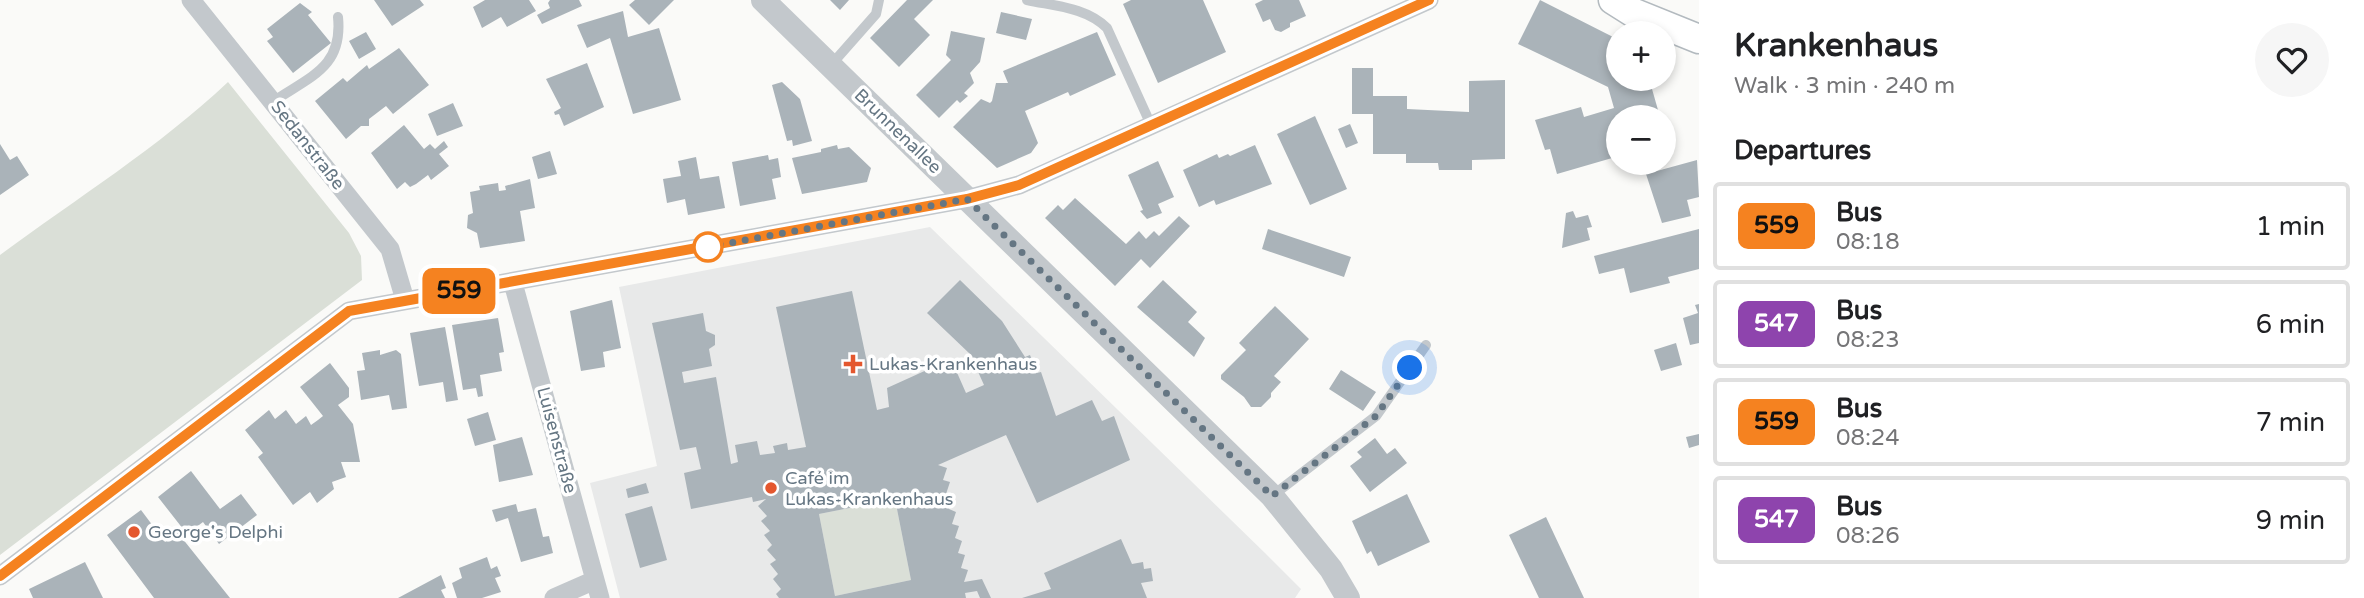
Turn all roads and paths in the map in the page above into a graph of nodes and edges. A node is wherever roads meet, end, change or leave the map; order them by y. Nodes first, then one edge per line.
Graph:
1 (191, 0) edge
2 (763, 0) edge
3 (879, 0) edge
4 (1027, 0) edge
5 (1429, 0) edge
6 (1613, 0) edge
7 (338, 17) dead end
8 (1699, 39) edge
9 (831, 66) junction
10 (274, 101) junction
11 (1151, 125) junction
12 (967, 199) junction
13 (513, 283) junction
14 (405, 300) junction
15 (1426, 345) dead end
16 (1272, 496) junction
17 (0, 576) edge
18 (598, 589) edge
19 (554, 598) edge
20 (1348, 598) edge

1 - 10 street, Sedanstraße
2 - 9 street, Brunnenallee
3 - 9 lane
4 - 11 lane
5 - 11 street
6 - 8 main road
7 - 10 lane
9 - 12 street, Brunnenallee
10 - 14 street, Sedanstraße
11 - 12 street
12 - 13 street
12 - 16 street, Brunnenallee
13 - 14 street
13 - 18 street, Luisenstraße
14 - 17 street
15 - 16 lane
16 - 20 street, Brunnenallee
18 - 19 street

